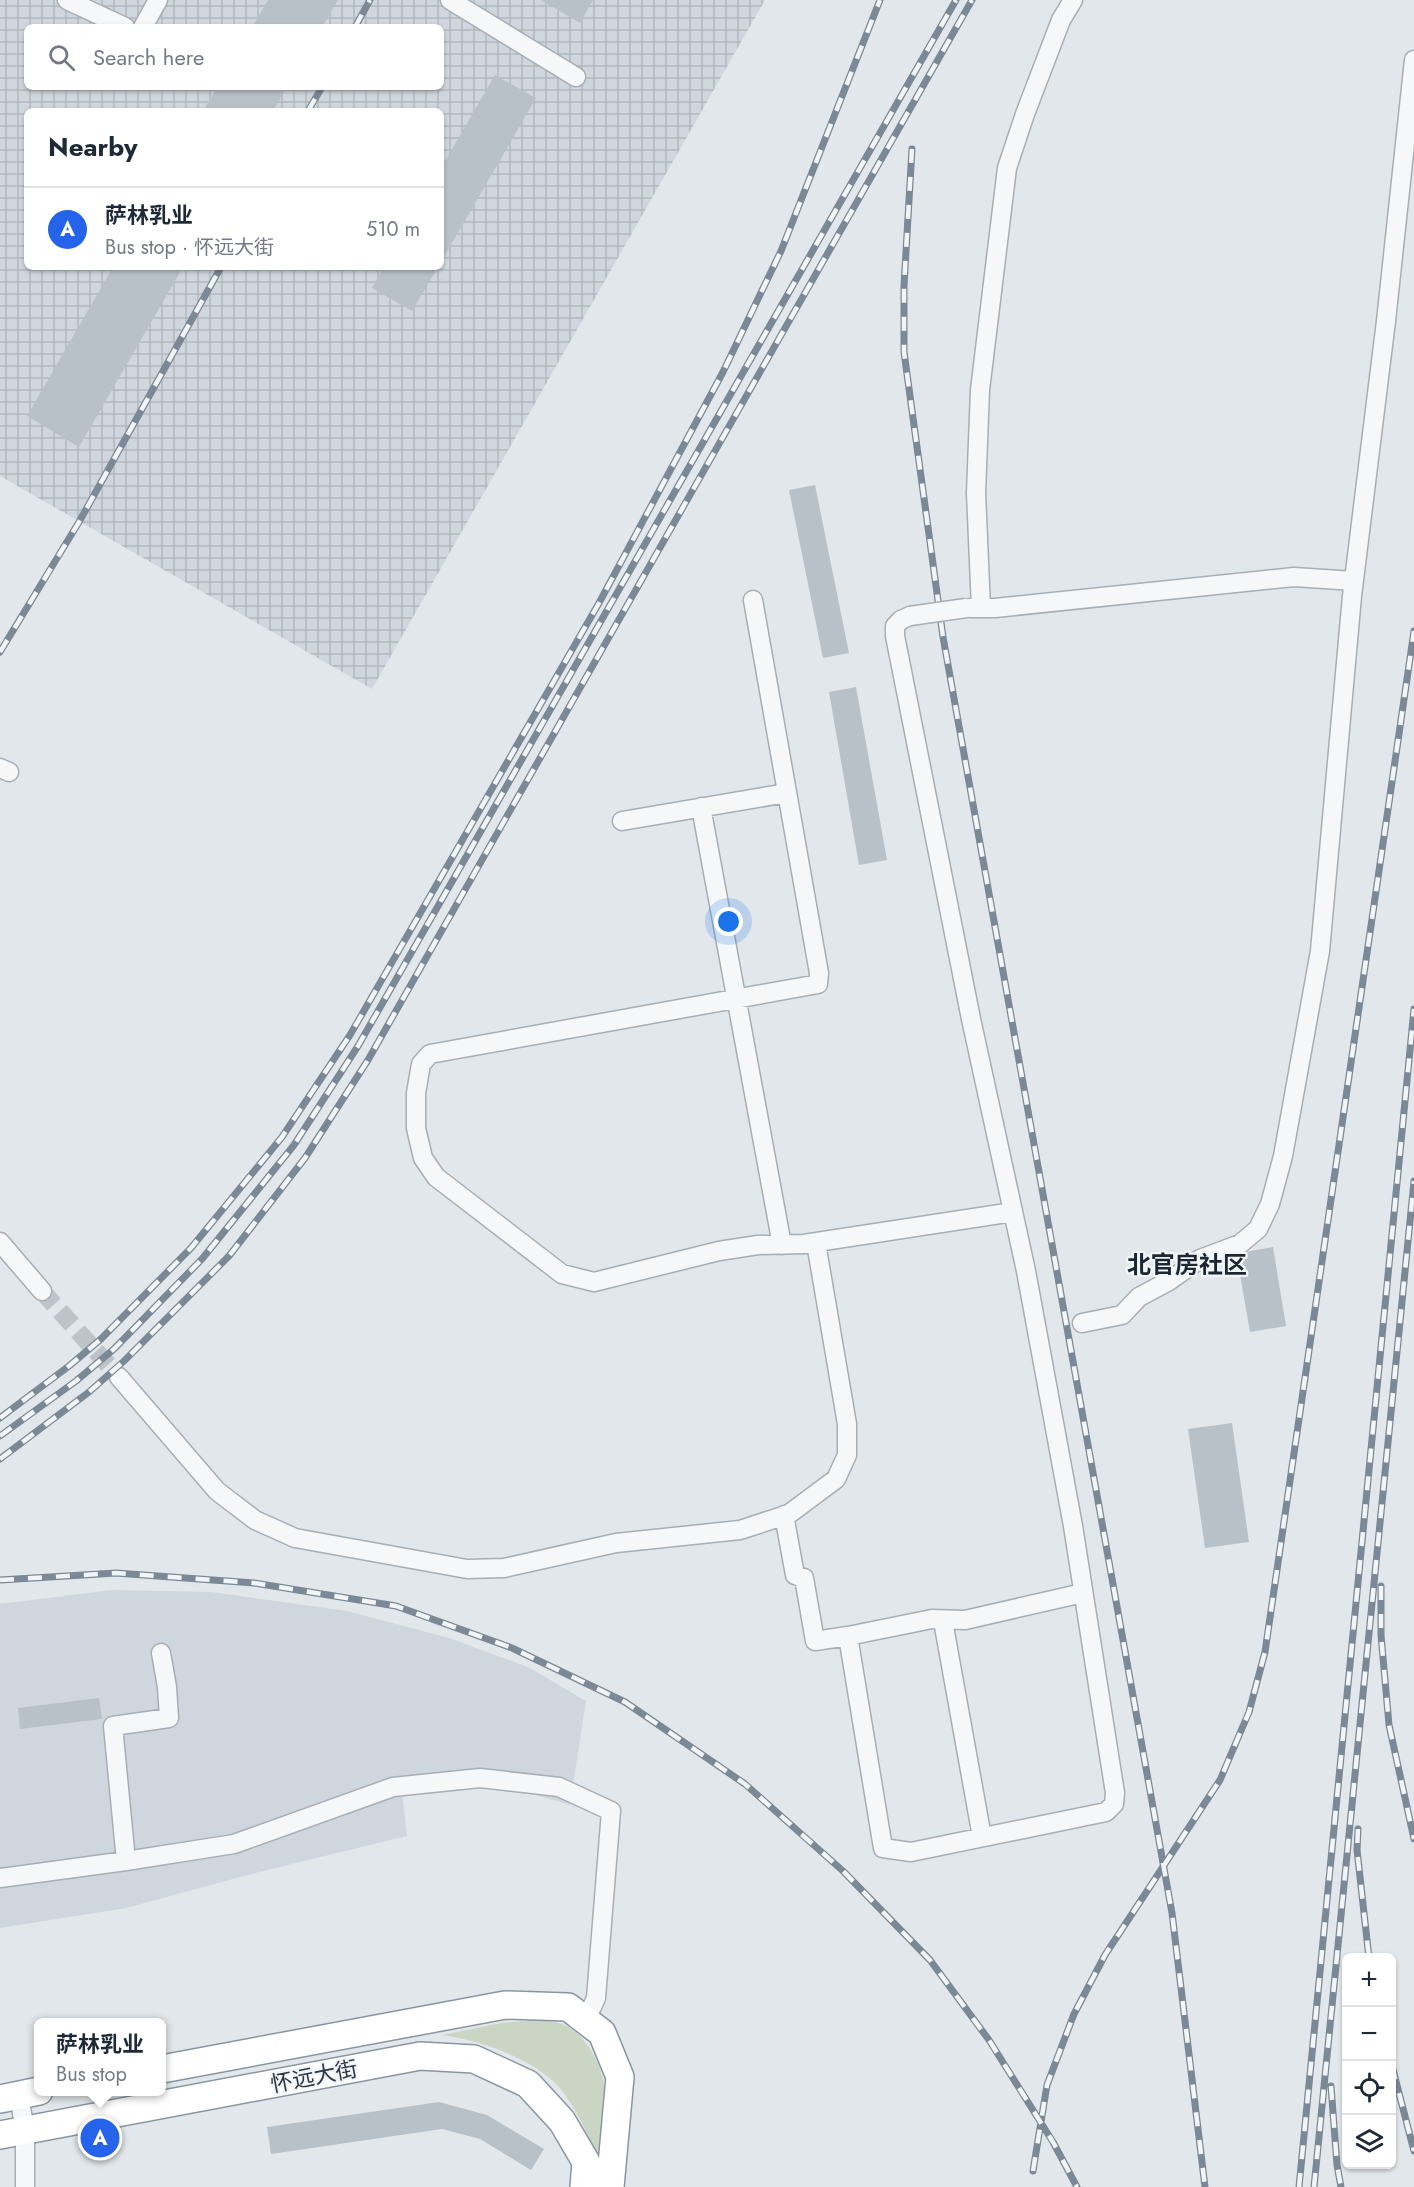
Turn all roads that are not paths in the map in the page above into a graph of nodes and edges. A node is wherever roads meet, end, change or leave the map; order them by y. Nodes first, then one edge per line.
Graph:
1 (67, 0) edge
2 (158, 0) edge
3 (450, 0) edge
4 (1073, 0) edge
5 (119, 24) edge
6 (145, 24) edge
7 (1414, 60) edge
8 (576, 77) dead end
9 (1354, 581) junction
10 (753, 600) dead end
11 (974, 608) junction
12 (787, 793) junction
13 (701, 807) junction
14 (622, 820) dead end
15 (736, 1000) junction
16 (1013, 1212) junction
17 (0, 1242) edge
18 (816, 1243) junction
19 (782, 1245) junction
20 (42, 1291) tunnel mouth
21 (1082, 1323) dead end
22 (118, 1377) tunnel mouth
23 (784, 1515) junction
24 (1083, 1593) junction
25 (943, 1621) junction
26 (848, 1636) junction
27 (161, 1653) dead end
28 (982, 1837) junction
29 (126, 1861) junction
30 (0, 1878) edge
31 (586, 2020) junction
32 (166, 2068) edge
33 (19, 2095) edge
34 (13, 2133) edge
35 (598, 2176) edge
36 (25, 2187) edge

1 - 5 street
2 - 6 street
3 - 8 street
4 - 11 street
7 - 9 street
9 - 11 street
9 - 21 street
10 - 12 street
11 - 16 street, bridge
12 - 13 street
12 - 15 street
13 - 14 street
13 - 15 street
15 - 19 street
15 - 19 street
16 - 18 street
16 - 24 street
17 - 20 street
18 - 19 street
18 - 23 street
22 - 23 street
23 - 26 street
24 - 25 street
24 - 28 street
25 - 26 street
25 - 28 street
26 - 28 street
27 - 29 street
29 - 30 street
29 - 31 street
31 - 32 highway, 怀远大街
31 - 35 highway, 怀远大街
33 - 34 street
34 - 35 highway, 怀远大街
34 - 36 street

